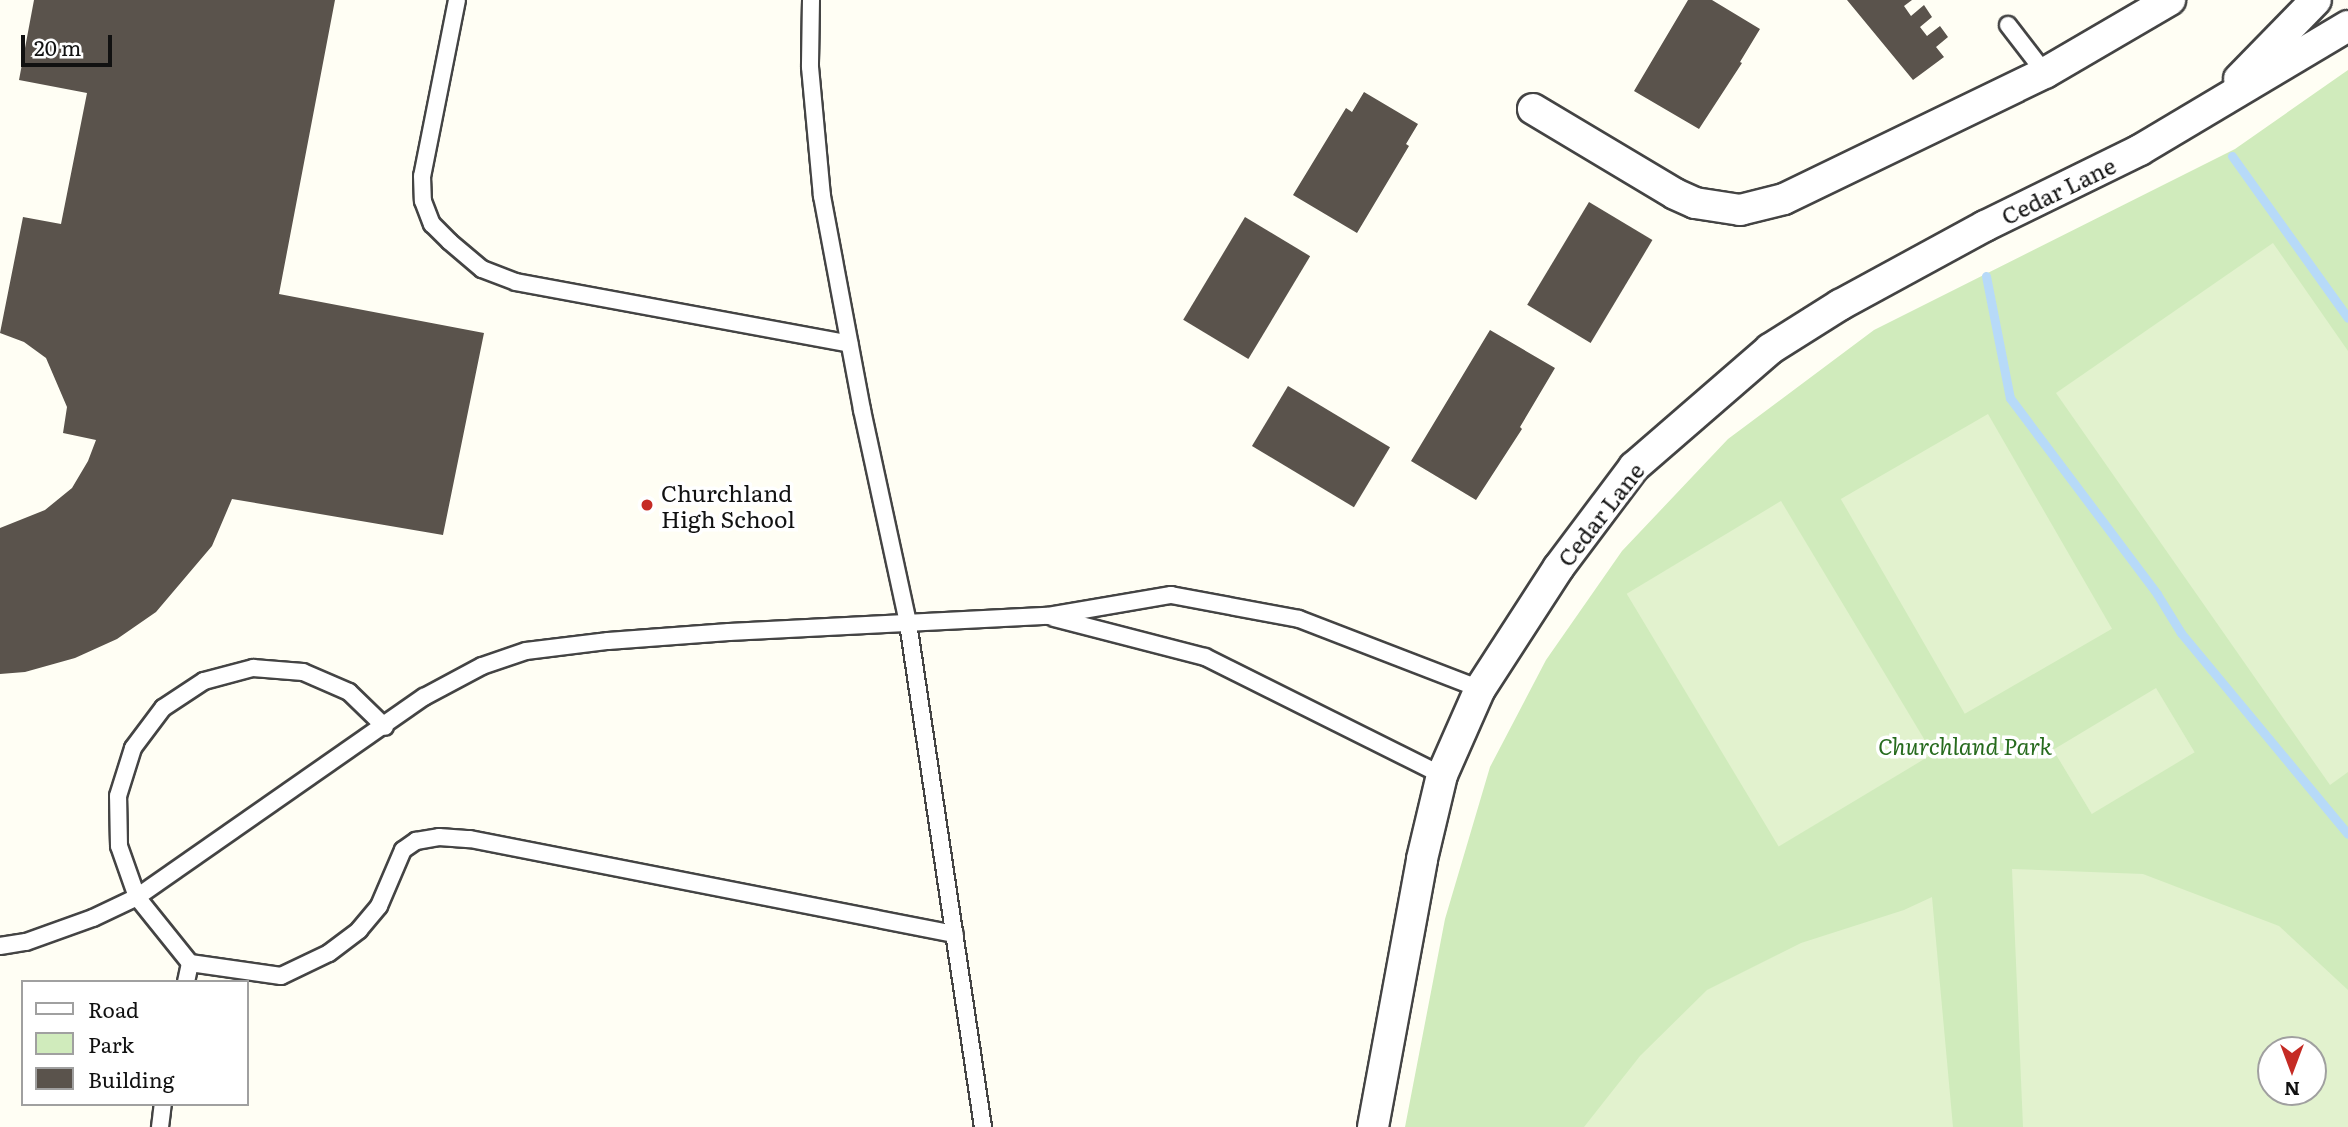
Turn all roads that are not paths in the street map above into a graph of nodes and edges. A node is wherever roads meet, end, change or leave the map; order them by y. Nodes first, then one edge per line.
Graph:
1 (457, 0) edge
2 (811, 0) edge
3 (2170, 0) edge
4 (2316, 0) edge
5 (2008, 25) dead end
6 (2348, 26) edge
7 (2045, 73) junction
8 (2217, 102) junction
9 (1533, 109) dead end
10 (849, 344) junction
11 (1048, 616) junction
12 (908, 623) junction
13 (1480, 689) junction
14 (385, 727) junction
15 (1442, 775) junction
16 (137, 897) junction
17 (955, 934) junction
18 (0, 946) edge
19 (190, 963) junction
20 (186, 980) edge
21 (163, 1106) edge
22 (160, 1127) edge
23 (983, 1127) edge
24 (1373, 1127) edge

1 - 10 lane
2 - 10 lane
3 - 7 street
4 - 8 street, Cedar Lane
5 - 7 lane
6 - 8 street, Cedar Lane
7 - 9 street
8 - 13 street, Cedar Lane
10 - 12 lane
11 - 12 lane
11 - 13 lane
11 - 15 lane
12 - 14 lane
12 - 17 lane
13 - 15 street, Cedar Lane
14 - 16 lane
14 - 16 lane
15 - 24 street, Cedar Lane
16 - 18 lane
16 - 19 lane
17 - 19 lane
17 - 23 lane
19 - 20 lane
21 - 22 lane

